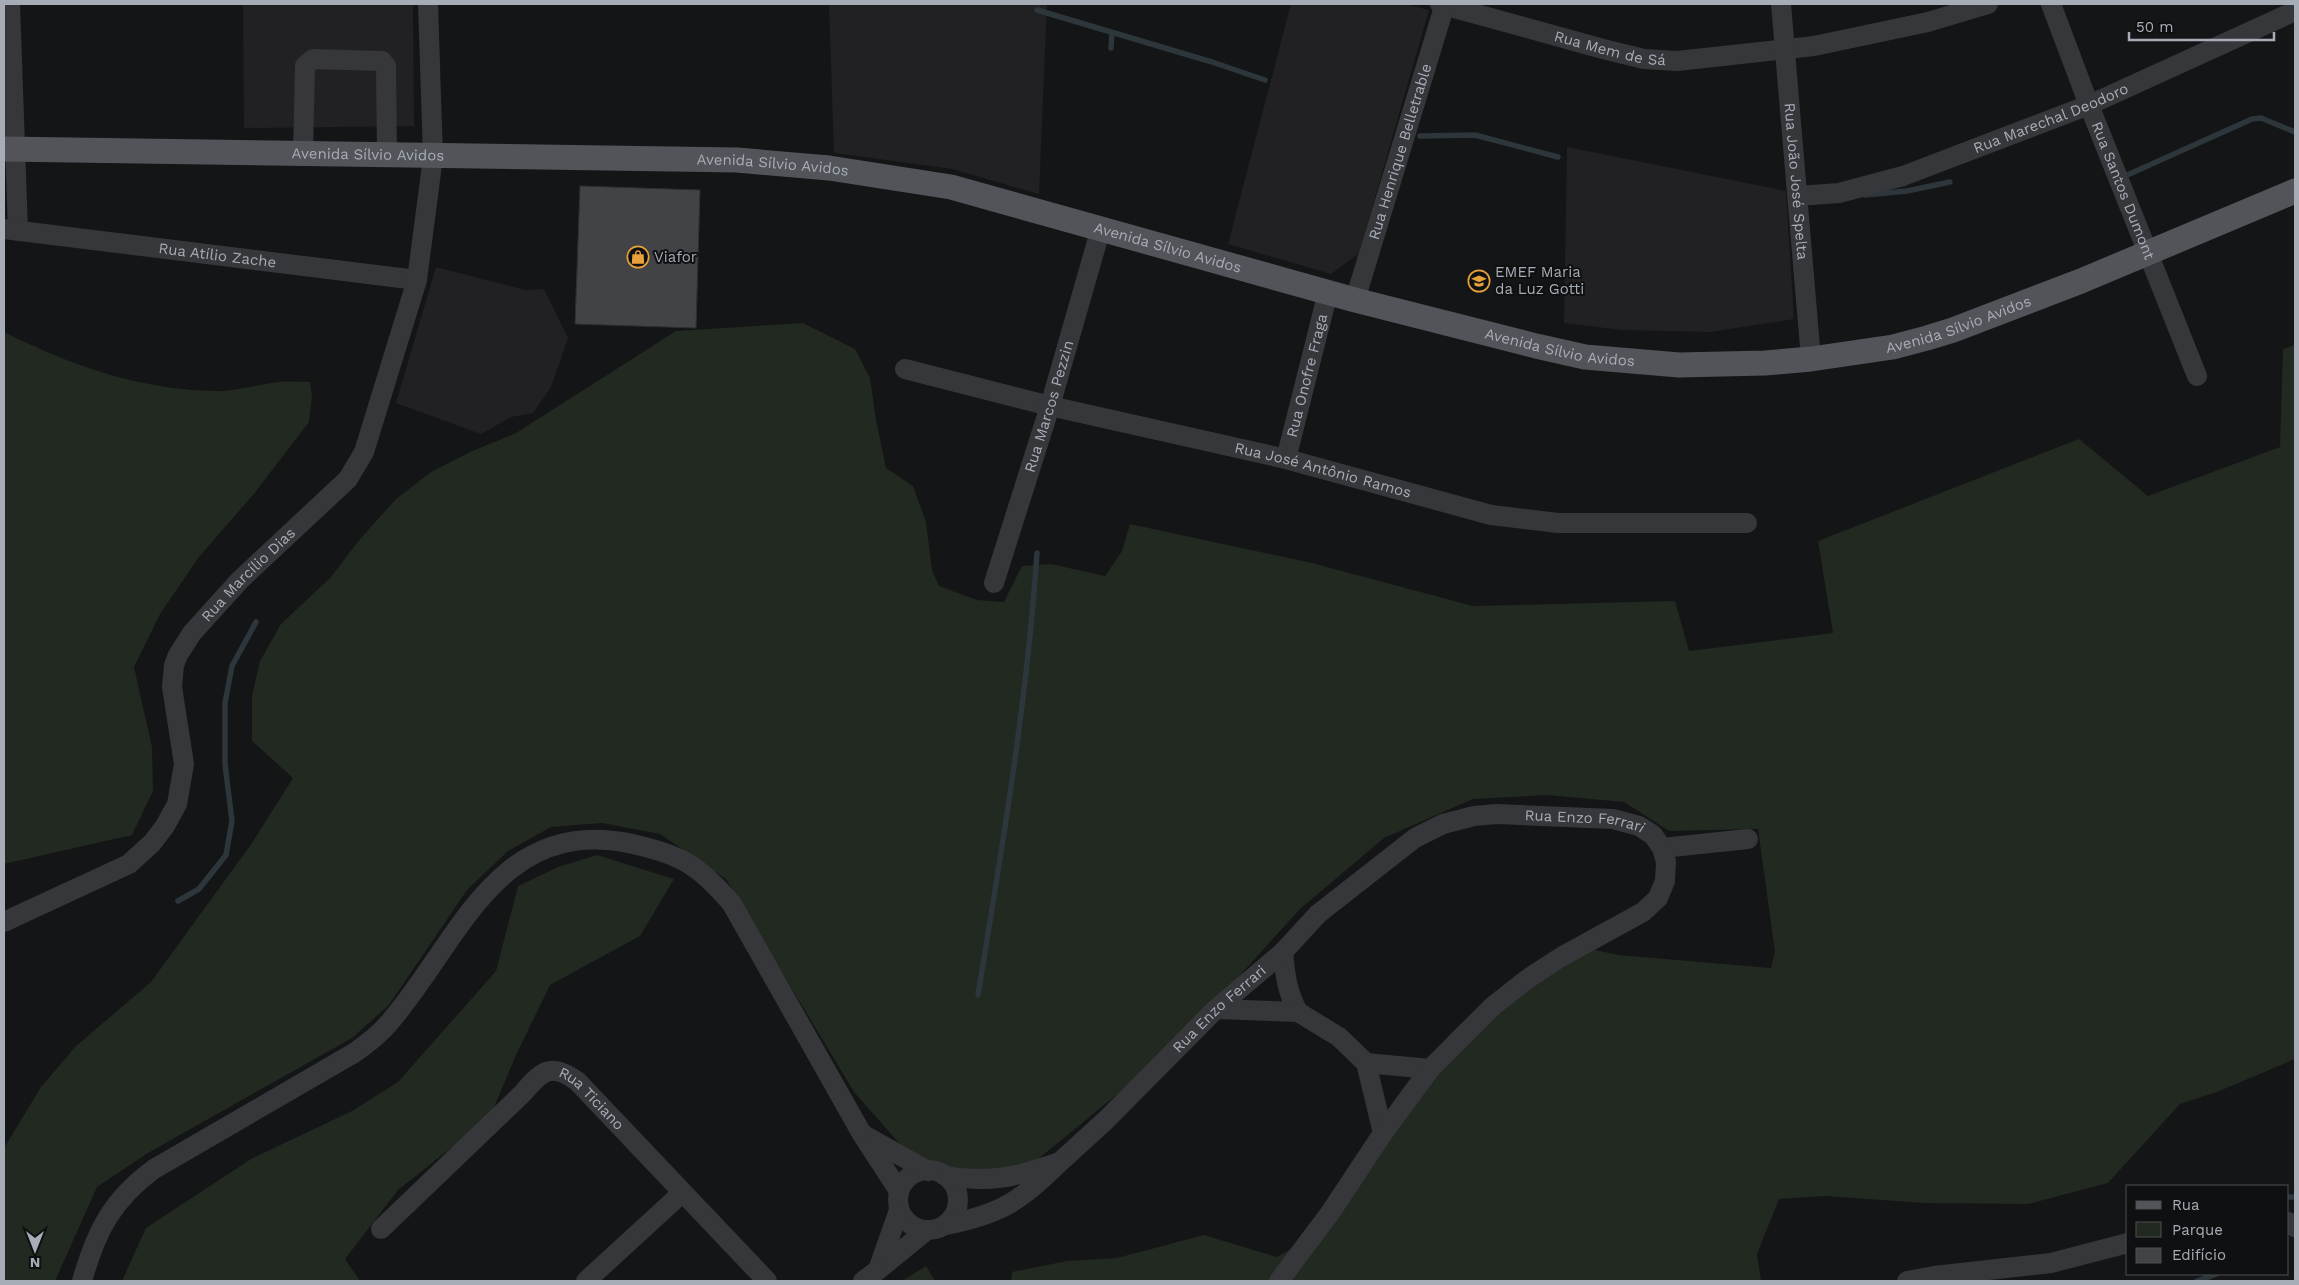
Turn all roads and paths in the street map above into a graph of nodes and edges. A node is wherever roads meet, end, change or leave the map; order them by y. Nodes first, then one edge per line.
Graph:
1 (10, 4) edge
2 (428, 4) edge
3 (1444, 4) edge
4 (1781, 4) edge
5 (1988, 4) edge
6 (2050, 4) edge
7 (2295, 11) edge
8 (1784, 49) junction
9 (2089, 105) junction
10 (10, 150) edge
11 (303, 155) junction
12 (387, 156) junction
13 (433, 157) junction
14 (2295, 191) edge
15 (1798, 196) junction
16 (1101, 228) junction
17 (11, 230) edge
18 (2148, 252) junction
19 (416, 280) junction
20 (1328, 292) junction
21 (1355, 300) junction
22 (1811, 359) junction
23 (905, 369) dead end
24 (2198, 376) dead end
25 (1050, 406) junction
26 (1286, 459) junction
27 (1747, 524) dead end
28 (994, 583) dead end
29 (1748, 839) dead end
30 (1662, 848) junction
31 (4, 922) edge
32 (1283, 952) junction
33 (1216, 1009) junction
34 (1298, 1012) junction
35 (1366, 1062) junction
36 (1430, 1069) junction
37 (1383, 1133) junction
38 (862, 1134) junction
39 (1060, 1162) junction
40 (937, 1173) junction
41 (682, 1193) junction
42 (899, 1200) junction
43 (936, 1228) junction
44 (381, 1229) dead end
45 (2126, 1244) edge
46 (871, 1275) edge
47 (82, 1281) edge
48 (586, 1281) edge
49 (767, 1281) edge
50 (1279, 1281) edge
51 (1907, 1281) edge

1 - 10 street, Rua Atílio Zache
2 - 13 street, Rua Marcílio Dias
3 - 8 street, Rua Mem de Sá
3 - 21 street, Rua Henrique Belletrable
4 - 8 street, Rua João José Spelta
5 - 8 street, Rua Mem de Sá
6 - 9 street, Rua Santos Dumont
7 - 9 street, Rua Marechal Deodoro
8 - 15 street, Rua João José Spelta
9 - 15 street, Rua Marechal Deodoro
9 - 18 street, Rua Santos Dumont
10 - 11 main road, Avenida Sílvio Avidos
10 - 17 street, Rua Atílio Zache
11 - 12 main road, Avenida Sílvio Avidos
11 - 12 street
12 - 13 main road, Avenida Sílvio Avidos
13 - 16 main road, Avenida Sílvio Avidos
13 - 19 street, Rua Marcílio Dias
14 - 18 main road, Avenida Sílvio Avidos
15 - 22 street, Rua João José Spelta
16 - 20 main road, Avenida Sílvio Avidos
16 - 25 street, Rua Marcos Pezzin
17 - 19 street, Rua Atílio Zache
18 - 22 main road, Avenida Sílvio Avidos
18 - 24 street, Rua Santos Dumont
19 - 31 street, Rua Marcílio Dias
20 - 21 main road, Avenida Sílvio Avidos
20 - 26 street, Rua Onofre Fraga
21 - 22 main road, Avenida Sílvio Avidos
23 - 25 street, Rua José Antônio Ramos
25 - 26 street, Rua José Antônio Ramos
25 - 28 street, Rua Marcos Pezzin
26 - 27 street, Rua José Antônio Ramos
29 - 30 street
30 - 32 street, Rua Enzo Ferrari
30 - 36 street, Rua Enzo Ferrari
32 - 33 street, Rua Enzo Ferrari
32 - 34 street
33 - 34 street
33 - 39 street, Rua Enzo Ferrari
34 - 35 street
35 - 36 street
35 - 37 street
36 - 37 street, Rua Enzo Ferrari
37 - 50 street, Rua Enzo Ferrari
38 - 40 street
38 - 42 street
38 - 47 street
39 - 40 street, Rua Enzo Ferrari
39 - 43 street, Rua Enzo Ferrari
40 - 42 street
40 - 43 street
41 - 44 street, Rua Ticiano
41 - 48 street
41 - 49 street, Rua Ticiano
42 - 43 street
42 - 46 street
43 - 46 street
45 - 51 street

